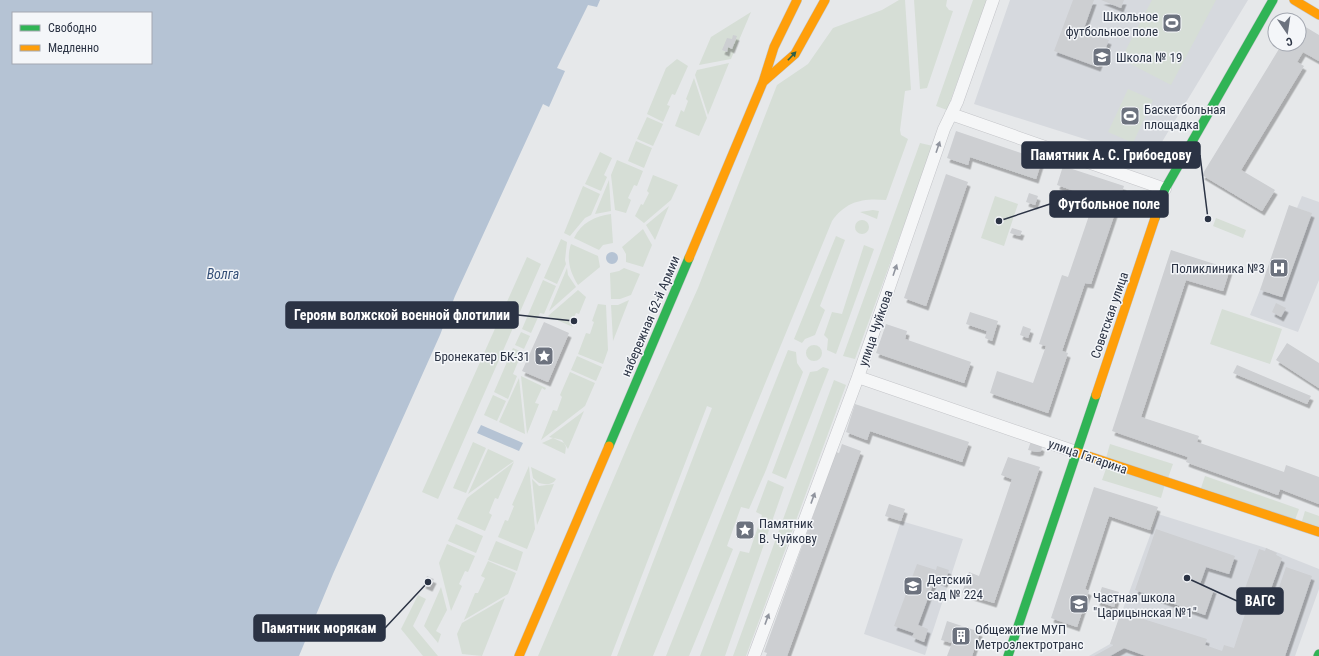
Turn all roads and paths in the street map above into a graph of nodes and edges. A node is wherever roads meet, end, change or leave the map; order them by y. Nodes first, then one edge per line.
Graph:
1 (797, 0) edge
2 (825, 0) edge
3 (993, 0) edge
4 (1273, 0) edge
5 (1294, 0) edge
6 (1319, 15) edge
7 (786, 24) junction
8 (808, 32) junction
9 (763, 82) junction
10 (951, 114) junction
11 (1165, 189) junction
12 (858, 377) junction
13 (1076, 452) junction
14 (1319, 532) edge
15 (519, 656) edge
16 (754, 656) edge
17 (1008, 656) edge

1 - 7 street
2 - 8 street, набережная 62-й Армии
3 - 10 street, улица Чуйкова
4 - 11 street, Советская улица
5 - 6 street
7 - 8 street
7 - 9 street
9 -> 8 street, набережная 62-й Армии
9 - 15 street, набережная 62-й Армии
10 - 11 street
12 -> 10 street, улица Чуйкова
11 - 13 street, Советская улица
12 - 13 street, улица Гагарина
16 -> 12 street, улица Чуйкова
13 - 14 street, улица Гагарина
13 - 17 street, Советская улица

